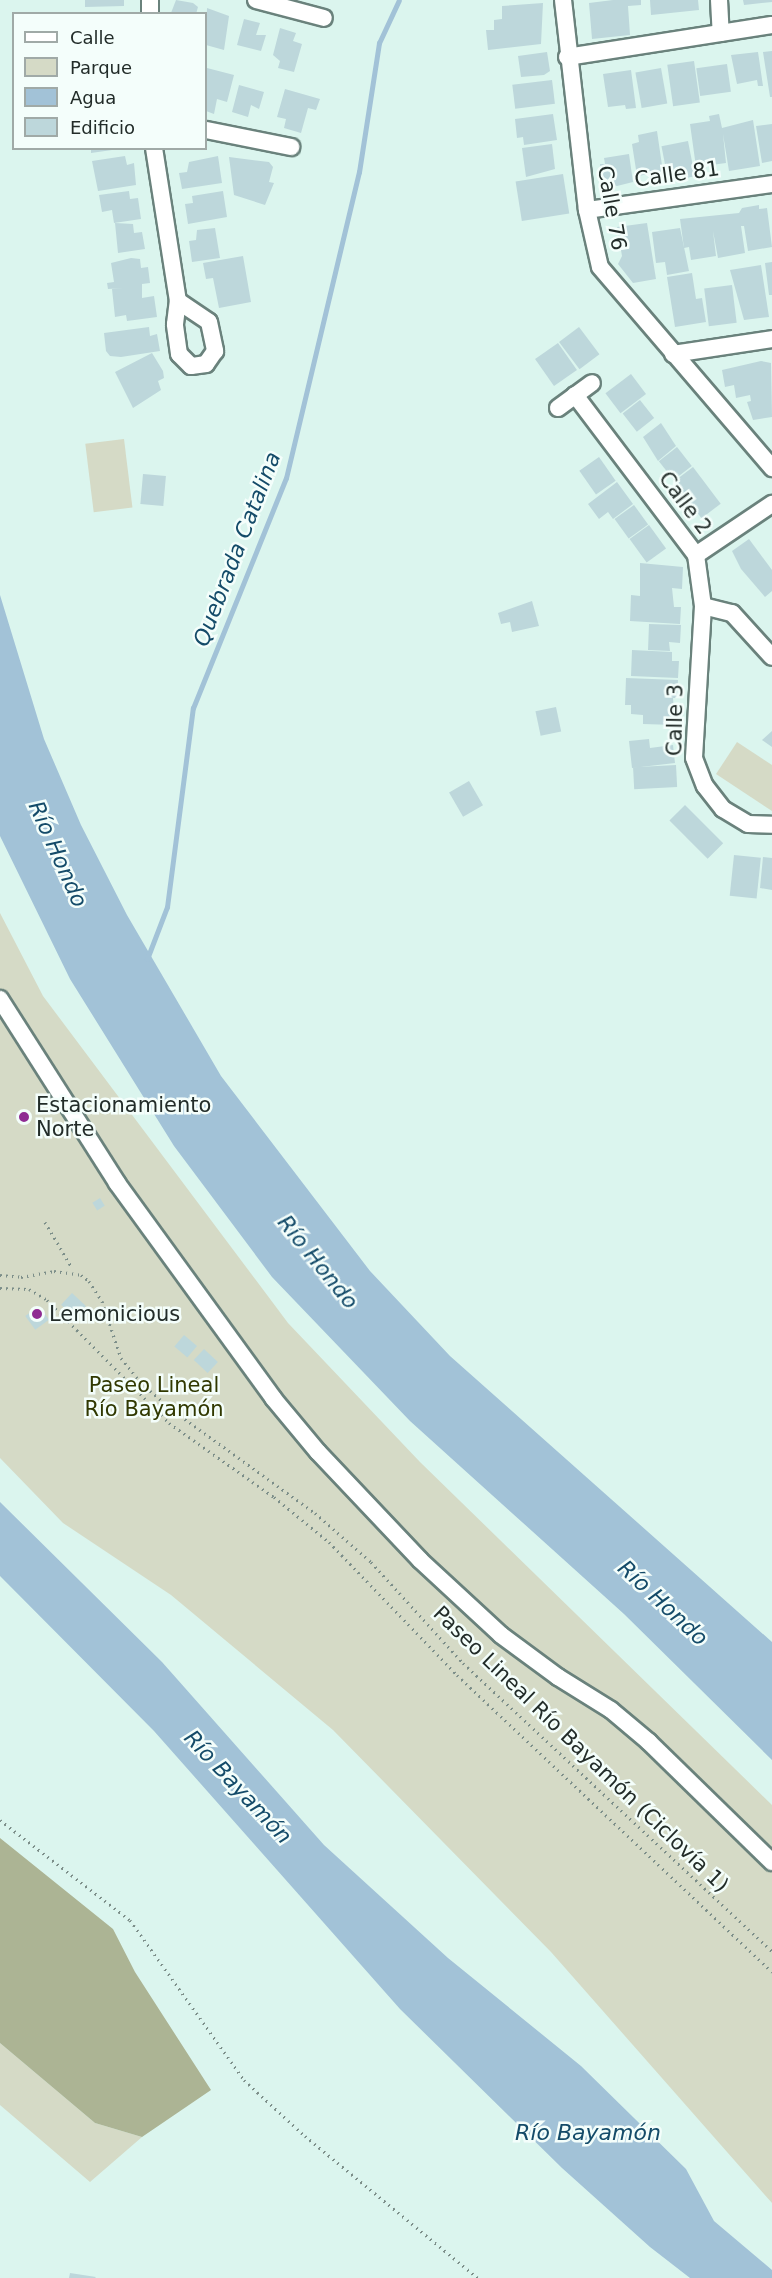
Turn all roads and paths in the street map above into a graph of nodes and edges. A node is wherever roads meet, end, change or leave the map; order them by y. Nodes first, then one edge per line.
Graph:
1 (255, 0) edge
2 (563, 0) edge
3 (718, 0) edge
4 (324, 18) dead end
5 (772, 25) edge
6 (721, 33) junction
7 (567, 57) junction
8 (207, 130) edge
9 (291, 147) dead end
10 (154, 150) edge
11 (772, 184) edge
12 (587, 210) junction
13 (178, 302) dead end
14 (772, 339) edge
15 (673, 354) junction
16 (592, 382) dead end
17 (575, 395) junction
18 (558, 408) dead end
19 (772, 468) edge
20 (772, 504) edge
21 (696, 555) junction
22 (703, 606) junction
23 (772, 657) edge
24 (772, 825) edge
25 (0, 999) edge
26 (45, 1222) dead end
27 (71, 1266) dead end
28 (0, 1275) edge
29 (0, 1288) edge
30 (0, 1820) edge
31 (772, 1862) edge
32 (772, 1951) edge
33 (772, 1972) edge
34 (478, 2278) edge

1 - 4 street
2 - 7 street, Calle 76
3 - 6 street
5 - 6 street
6 - 7 street
7 - 12 street, Calle 76
8 - 9 street
10 - 13 street
11 - 12 street, Calle 81
12 - 15 street, Calle 76
14 - 15 street
15 - 19 street, Calle 76
16 - 17 street
17 - 18 street
17 - 21 street, Calle 2
20 - 21 street
21 - 22 street, Calle 2
22 - 23 street
22 - 24 street, Calle 3
25 - 31 street
26 - 27 path
28 - 32 path, Paseo Lineal Río Bayamón (Ciclovía 1)
29 - 33 path
30 - 34 path

